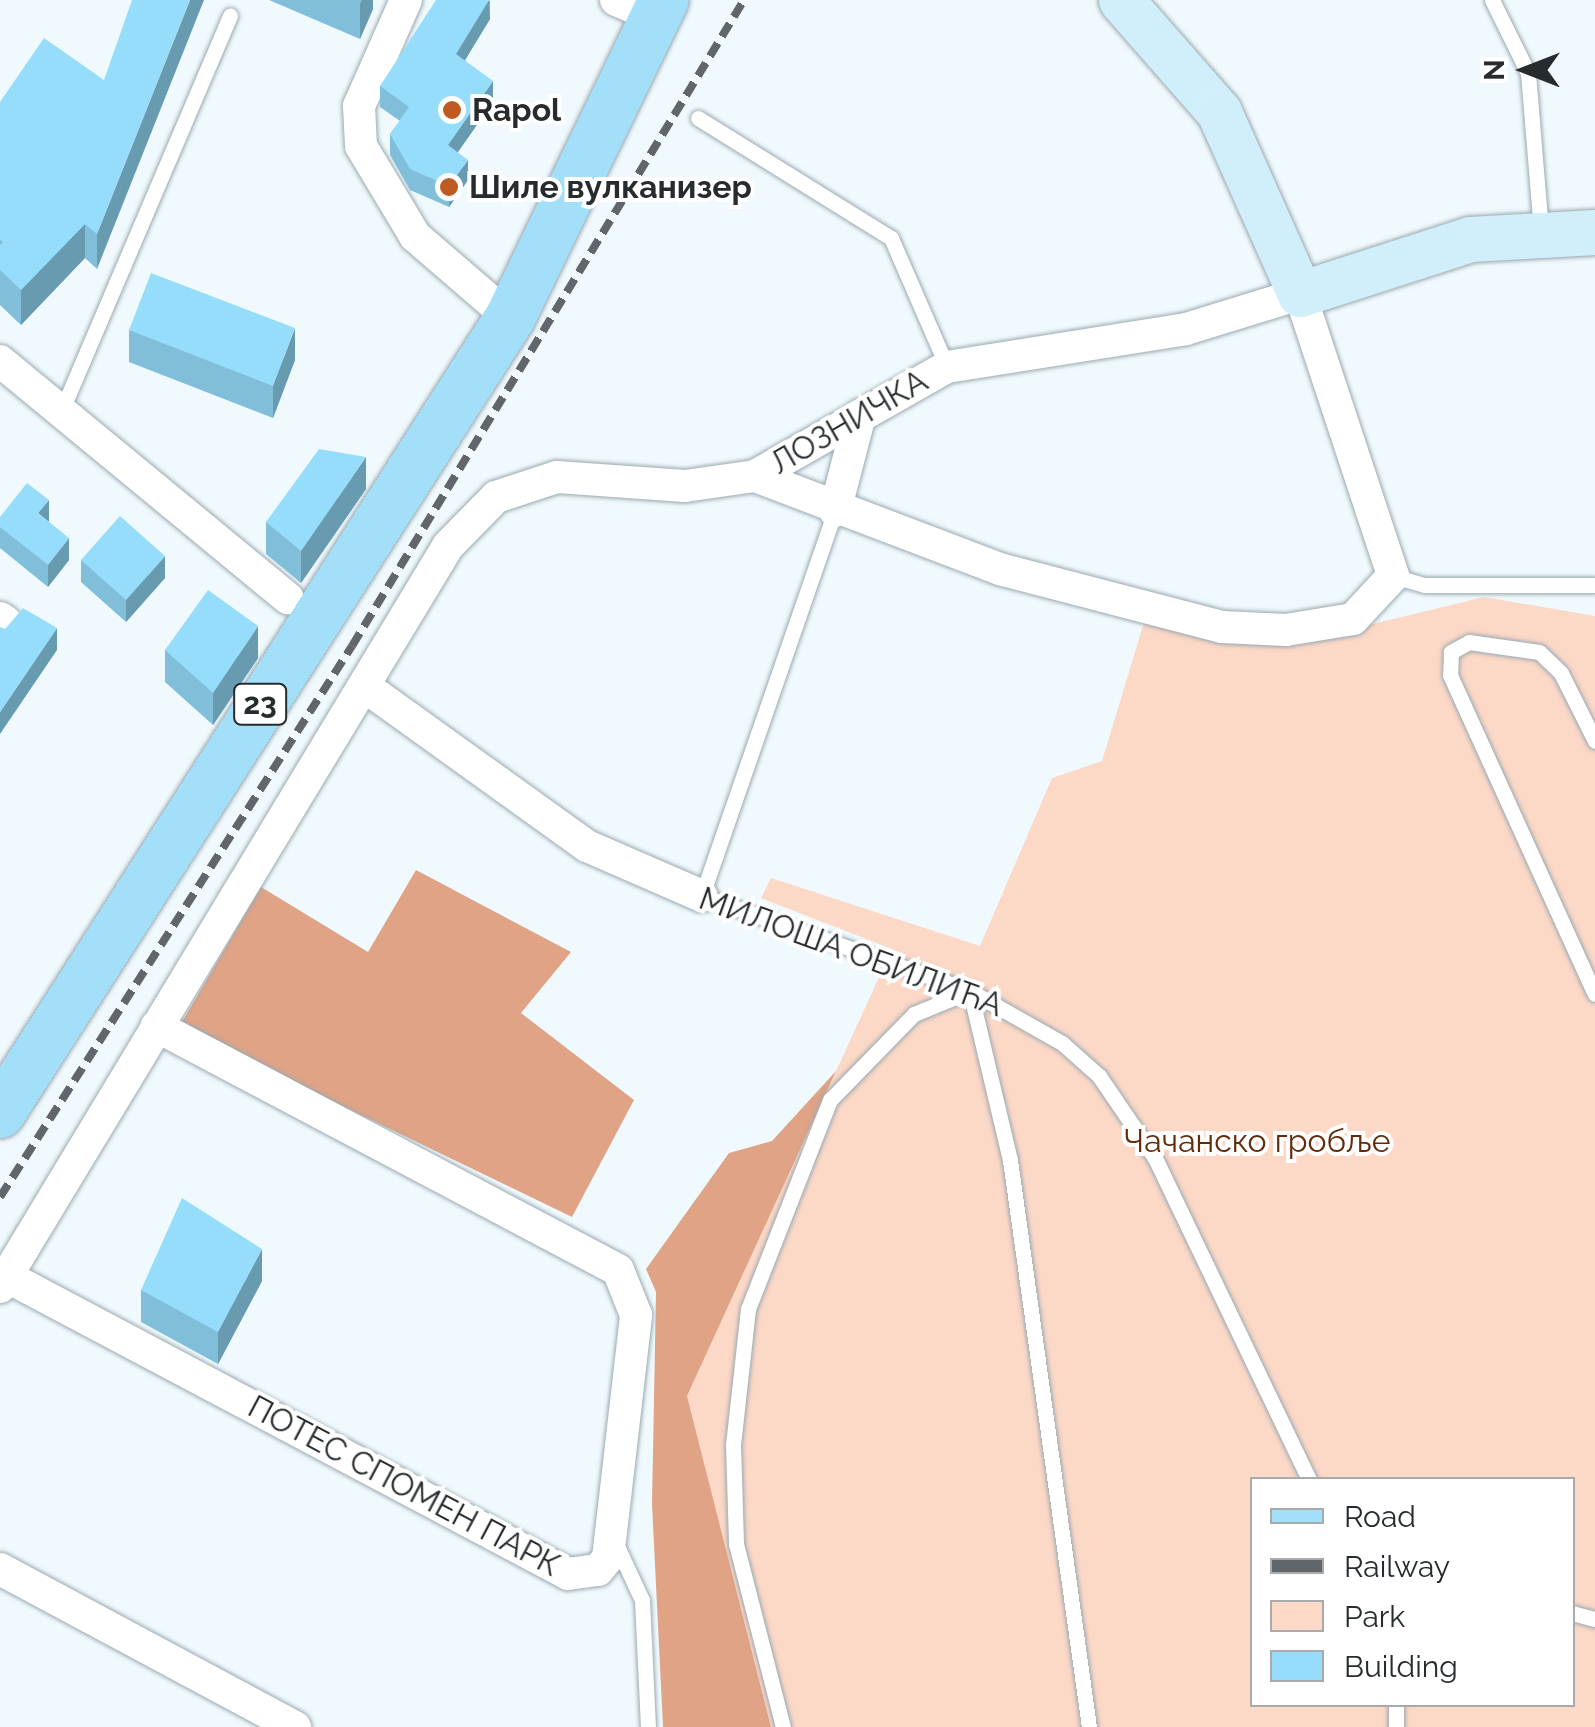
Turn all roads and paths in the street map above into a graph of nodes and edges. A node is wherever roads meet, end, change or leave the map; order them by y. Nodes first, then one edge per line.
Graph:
1 (406, 0) edge
2 (1121, 0) edge
3 (1492, 0) edge
4 (645, 5) edge
5 (230, 16) dead end
6 (698, 118) dead end
7 (1541, 230) junction
8 (1595, 232) edge
9 (1300, 294) junction
10 (510, 318) junction
11 (0, 362) edge
12 (947, 367) junction
13 (860, 415) junction
14 (59, 416) junction
15 (755, 476) junction
16 (835, 511) junction
17 (1393, 576) junction
18 (1595, 585) edge
19 (288, 598) dead end
20 (367, 688) junction
21 (1595, 742) edge
22 (702, 896) junction
23 (970, 991) junction
24 (1595, 994) edge
25 (156, 1026) junction
26 (0, 1112) edge
27 (3, 1281) edge
28 (1307, 1477) edge
29 (614, 1541) junction
30 (0, 1570) edge
31 (295, 1727) edge
32 (648, 1727) edge
33 (783, 1727) edge
34 (1089, 1727) edge

1 - 10 street
2 - 9 street
3 - 7 lane
4 - 10 main road, 23
5 - 14 lane
6 - 12 lane
7 - 8 street, ЛОЗНИЧКА
7 - 9 street, ЛОЗНИЧКА
9 - 12 street, ЛОЗНИЧКА
9 - 17 street
10 - 26 main road, 23
11 - 14 street
12 - 13 street, ЛОЗНИЧКА
13 - 15 street, ЛОЗНИЧКА
13 - 16 street
14 - 19 street
15 - 16 street
15 - 20 street, ЛОЗНИЧКА
16 - 17 street
16 - 22 lane
17 - 18 lane
20 - 22 street, МИЛОША ОБИЛИЋА
20 - 25 street, ПОТЕС СПОМЕН ПАРК
21 - 24 lane
22 - 23 lane, МИЛОША ОБИЛИЋА
23 - 28 lane, МИЛОША ОБИЛИЋА
23 - 33 lane
23 - 34 lane
25 - 27 street, ПОТЕС СПОМЕН ПАРК
25 - 29 street, ПОТЕС СПОМЕН ПАРК
27 - 29 street, ПОТЕС СПОМЕН ПАРК
29 - 32 lane
30 - 31 street

